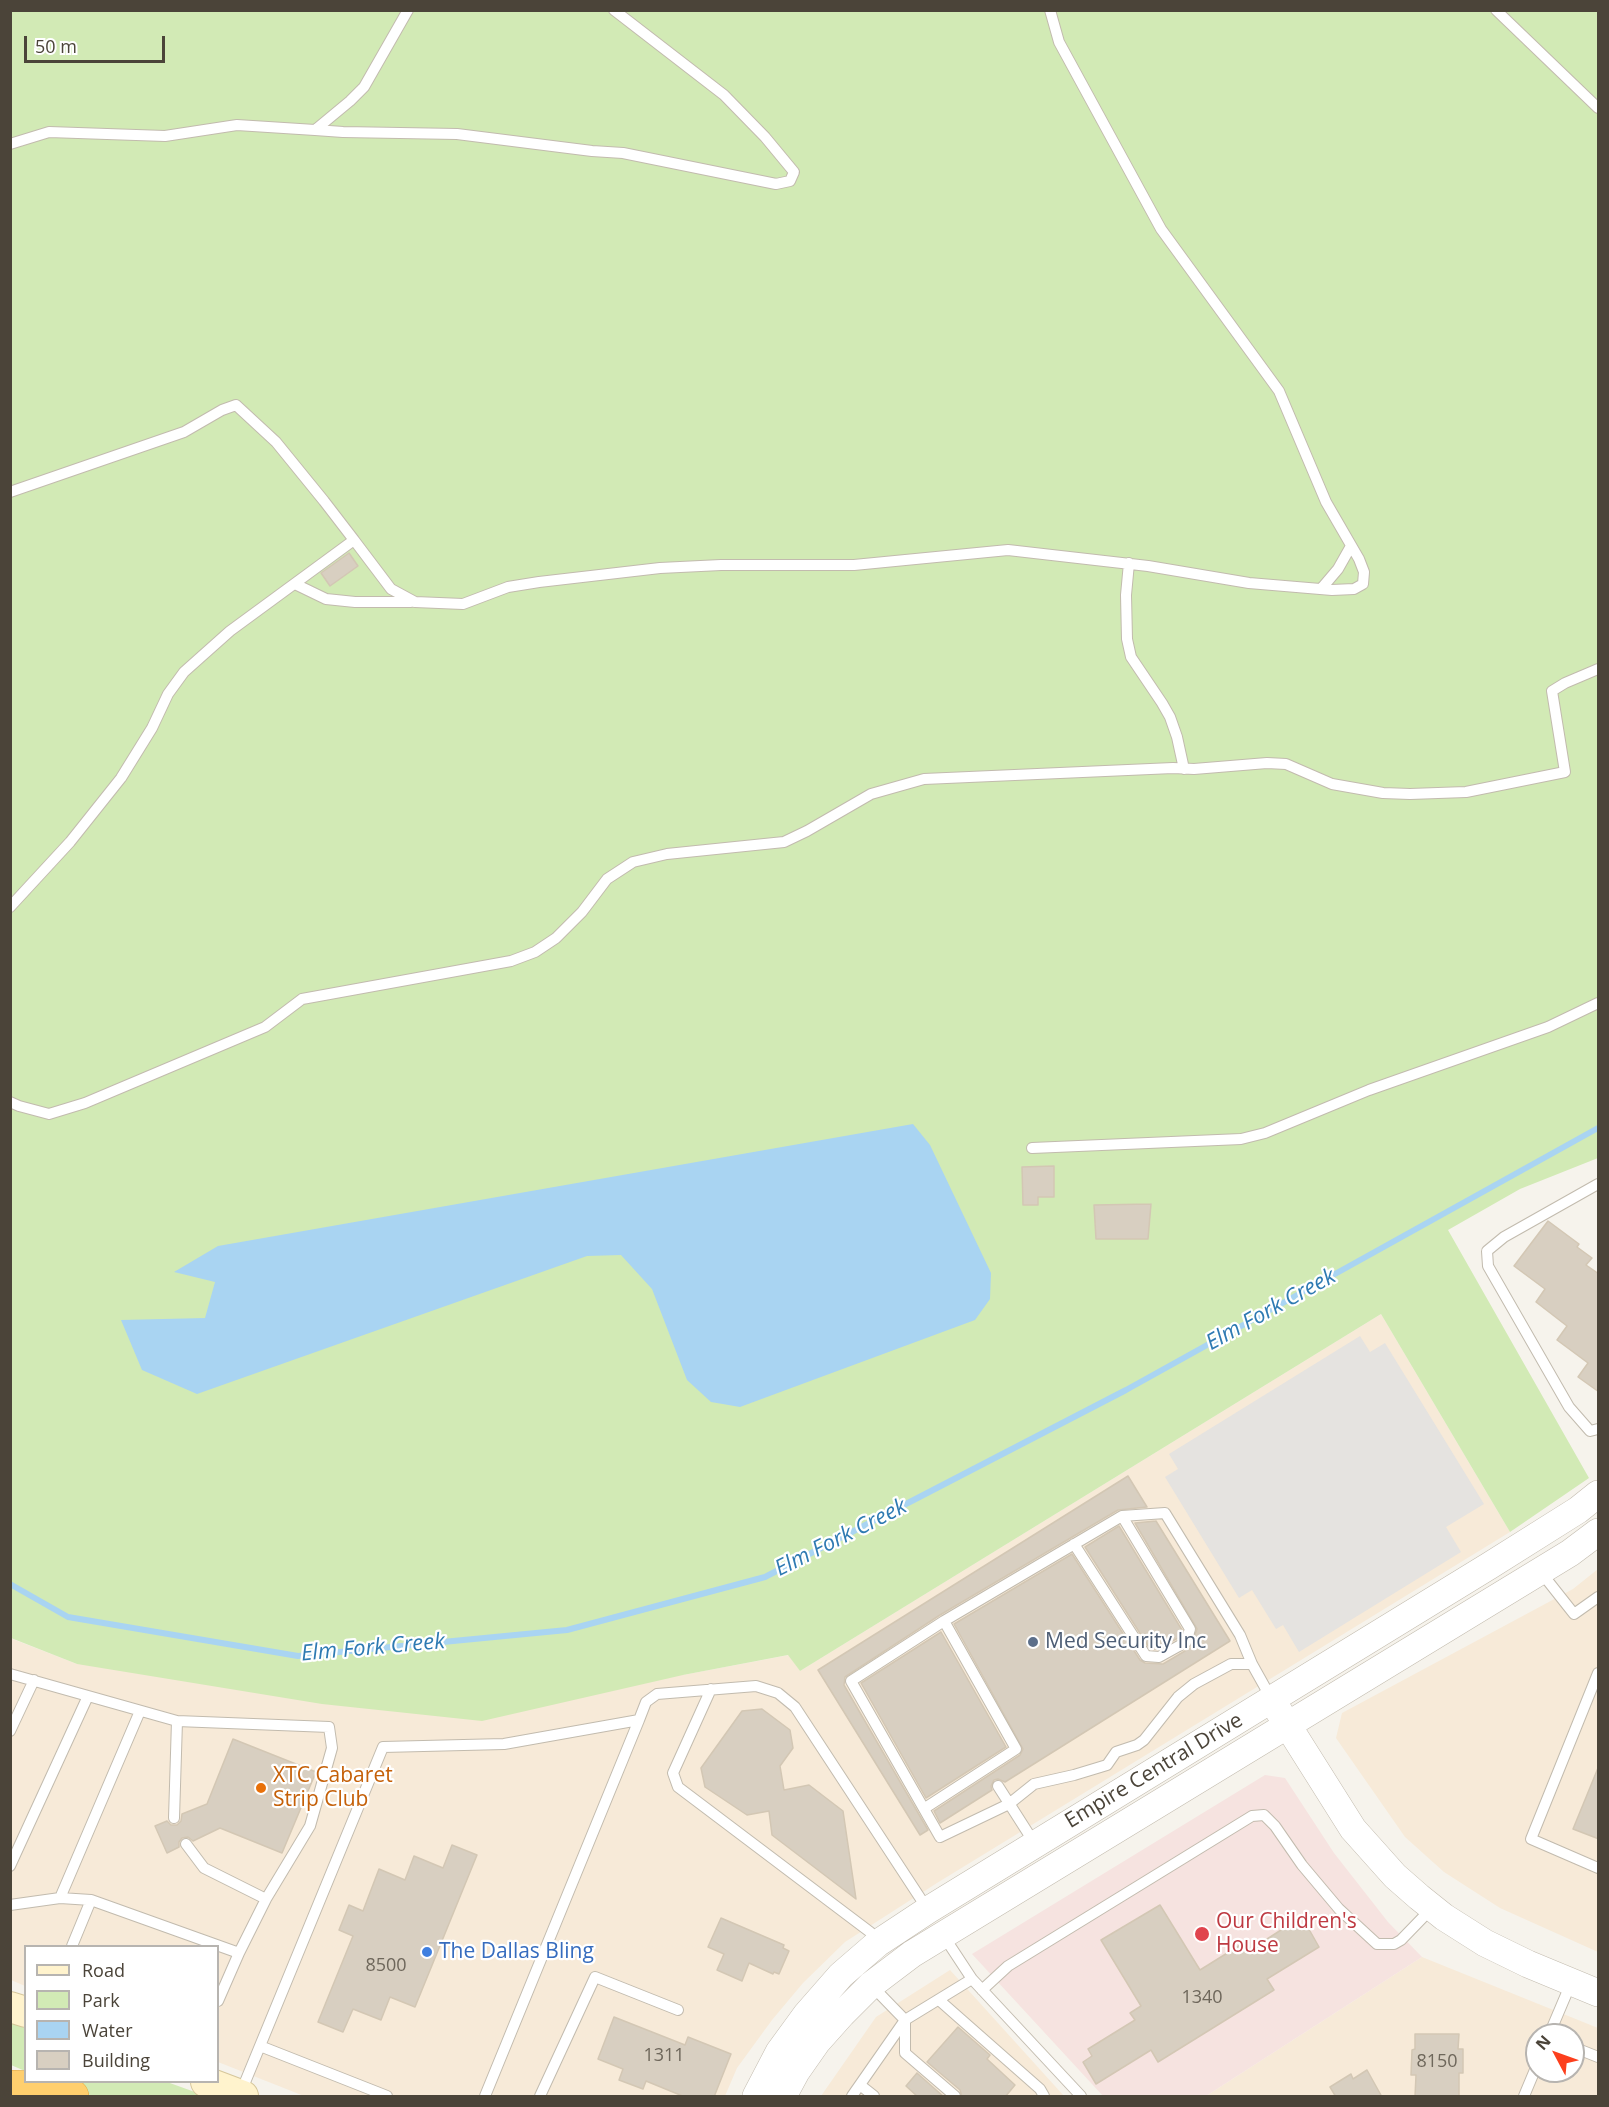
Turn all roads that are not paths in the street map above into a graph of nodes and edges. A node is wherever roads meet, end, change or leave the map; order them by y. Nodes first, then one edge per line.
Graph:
1 (408, 10) edge
2 (615, 10) edge
3 (1050, 10) edge
4 (1496, 10) edge
5 (1599, 108) edge
6 (315, 130) junction
7 (10, 144) edge
8 (10, 492) edge
9 (354, 540) junction
10 (1351, 546) junction
11 (1129, 563) junction
12 (295, 584) junction
13 (1321, 589) junction
14 (415, 602) junction
15 (1599, 669) edge
16 (1184, 769) junction
17 (10, 907) edge
18 (1599, 1003) edge
19 (10, 1102) edge
20 (1032, 1148) dead end
21 (1599, 1184) edge
22 (1599, 1429) edge
23 (1599, 1494) edge
24 (1122, 1515) junction
25 (1599, 1532) edge
26 (1074, 1544) junction
27 (1540, 1571) junction
28 (1599, 1597) edge
29 (944, 1622) junction
30 (1252, 1664) junction
31 (1599, 1673) edge
32 (10, 1674) edge
33 (34, 1680) junction
34 (711, 1689) junction
35 (88, 1696) junction
36 (1272, 1699) junction
37 (140, 1712) junction
38 (639, 1720) junction
39 (177, 1721) junction
40 (1287, 1725) junction
41 (10, 1731) edge
42 (998, 1786) dead end
43 (1009, 1804) junction
44 (925, 1808) junction
45 (174, 1818) dead end
46 (186, 1844) dead end
47 (1035, 1844) junction
48 (10, 1866) edge
49 (1599, 1868) edge
50 (60, 1898) junction
51 (266, 1899) junction
52 (91, 1900) junction
53 (10, 1905) edge
54 (1432, 1908) junction
55 (928, 1910) junction
56 (943, 1935) junction
57 (878, 1943) junction
58 (73, 1945) edge
59 (217, 1945) edge
60 (219, 1946) edge
61 (239, 1953) junction
62 (972, 1979) junction
63 (1571, 1982) junction
64 (871, 1985) junction
65 (982, 1990) junction
66 (1599, 1993) edge
67 (219, 1999) edge
68 (939, 2000) junction
69 (678, 2010) dead end
70 (905, 2020) junction
71 (1554, 2023) edge
72 (260, 2046) junction
73 (208, 2083) edge
74 (1530, 2083) edge
75 (860, 2085) junction
76 (10, 2087) edge
77 (241, 2096) edge
78 (72, 2097) edge
79 (387, 2097) edge
80 (485, 2097) edge
81 (540, 2097) edge
82 (756, 2097) edge
83 (783, 2097) edge
84 (852, 2097) edge
85 (862, 2097) edge
86 (874, 2097) edge
87 (955, 2097) edge
88 (1044, 2097) edge
89 (1081, 2097) edge
90 (1524, 2097) edge

1 - 6 lane
2 - 6 lane
3 - 10 lane
4 - 5 lane
6 - 7 lane
8 - 9 lane
9 - 12 lane
9 - 14 lane
10 - 13 lane
10 - 13 lane
11 - 13 lane
11 - 14 lane
11 - 16 lane
12 - 14 lane
12 - 17 lane
15 - 16 lane
16 - 19 lane
18 - 20 lane
21 - 22 lane
23 - 36 street, Empire Central Drive
24 - 26 lane
24 - 26 lane
24 - 30 lane
25 - 27 street, Empire Central Drive
26 - 29 lane
27 - 28 lane
27 - 40 street, Empire Central Drive
29 - 44 lane
29 - 44 lane
30 - 36 lane
30 - 43 lane
31 - 49 lane
32 - 33 lane
33 - 35 lane
33 - 41 lane
34 - 38 lane
34 - 55 lane
34 - 57 lane
35 - 37 lane
35 - 48 lane
36 - 40 street
36 - 47 street, Empire Central Drive
37 - 39 lane
37 - 50 lane
38 - 72 lane
38 - 80 lane
39 - 45 lane
39 - 51 lane
40 - 54 street
40 - 56 street, Empire Central Drive
42 - 43 lane
43 - 44 lane
43 - 47 lane
46 - 51 lane
47 - 55 street, Empire Central Drive
50 - 52 lane
50 - 53 lane
51 - 61 lane
52 - 58 lane
52 - 59 lane
54 - 63 street
54 - 65 lane
55 - 56 street
55 - 57 street, Empire Central Drive
56 - 62 lane
56 - 64 street, Empire Central Drive
57 - 82 street, Empire Central Drive
60 - 61 lane
61 - 67 lane
62 - 65 lane
62 - 68 lane
63 - 66 street
63 - 71 lane
64 - 70 lane
64 - 83 street, Empire Central Drive
65 - 89 lane
68 - 70 lane
68 - 88 lane
69 - 81 lane
70 - 75 lane
70 - 87 lane
72 - 77 lane
72 - 79 lane
73 - 77 main road
74 - 90 lane
75 - 84 lane
75 - 85 lane
75 - 86 lane
76 - 78 highway

